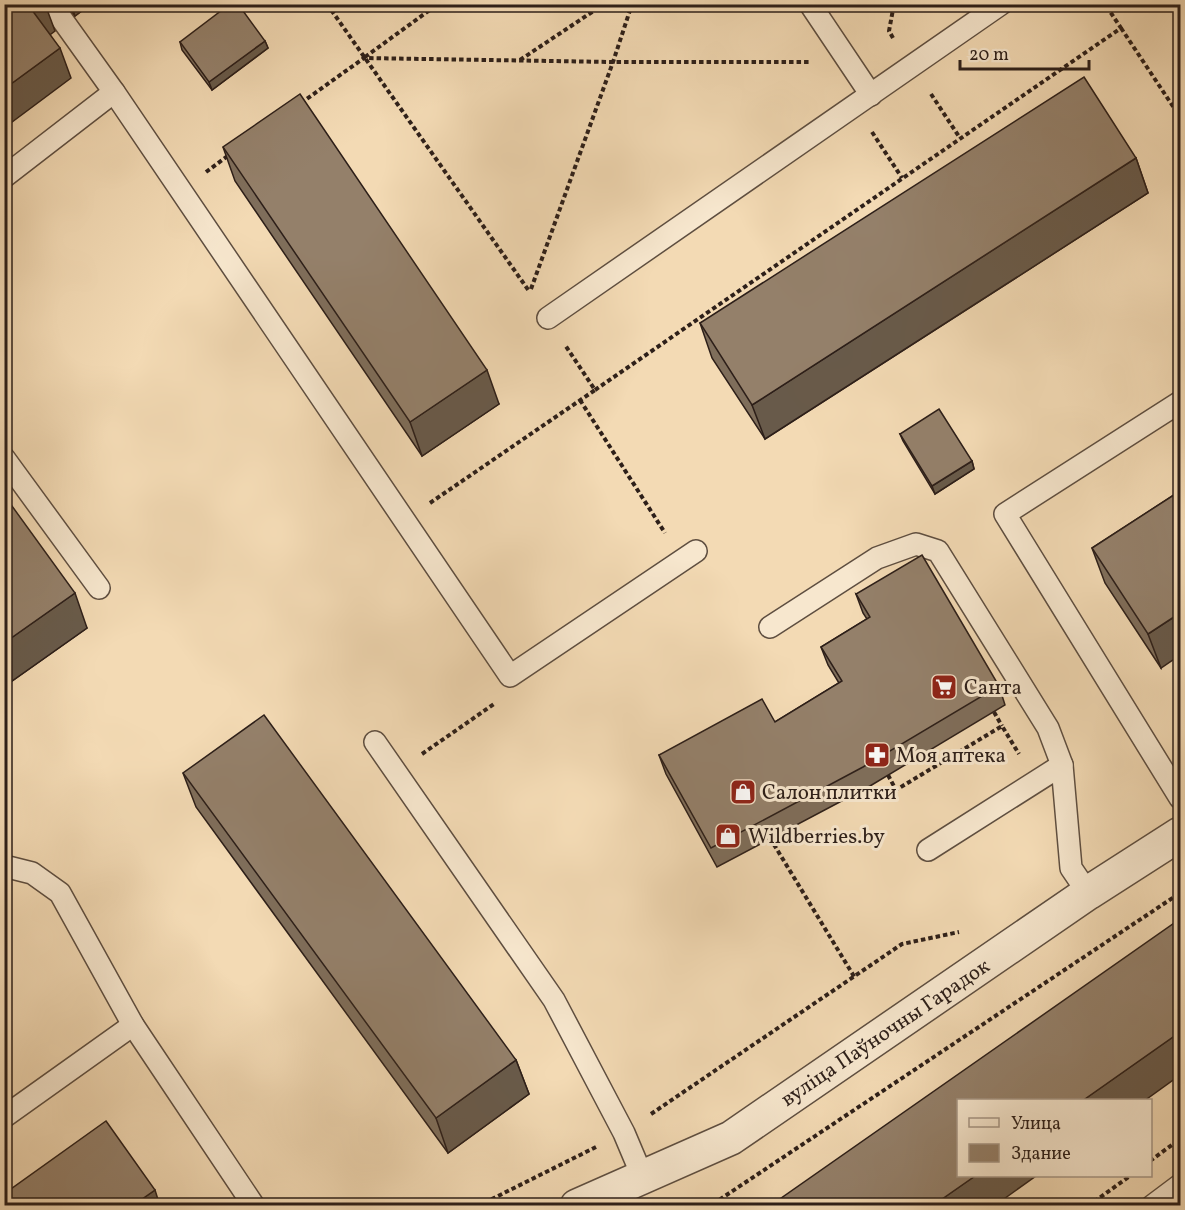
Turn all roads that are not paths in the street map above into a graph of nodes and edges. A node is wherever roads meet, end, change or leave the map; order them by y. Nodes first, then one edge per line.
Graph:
1 (51, 4) edge
2 (810, 4) edge
3 (1001, 4) edge
4 (114, 92) junction
5 (863, 101) junction
6 (4, 177) edge
7 (548, 318) road end
8 (1180, 402) edge
9 (4, 458) edge
10 (689, 556) road end
11 (99, 588) dead end
12 (770, 627) dead end
13 (375, 742) dead end
14 (1062, 765) junction
15 (1180, 798) edge
16 (1180, 834) edge
17 (928, 850) dead end
18 (4, 866) edge
19 (1088, 893) junction
20 (133, 1025) junction
21 (4, 1117) edge
22 (643, 1178) junction
23 (1180, 1185) edge
24 (254, 1206) edge
25 (577, 1206) edge
26 (1152, 1206) edge

1 - 4 lane
2 - 5 lane
3 - 5 lane
4 - 6 lane
4 - 10 lane
5 - 7 lane
8 - 15 lane
9 - 11 lane
12 - 14 lane
13 - 22 lane
14 - 17 lane
14 - 19 lane
16 - 19 street, вуліца Паўночны Гарадок
18 - 20 lane
19 - 22 street, вуліца Паўночны Гарадок
20 - 21 lane
20 - 24 lane
22 - 25 street, вуліца Паўночны Гарадок
23 - 26 lane

